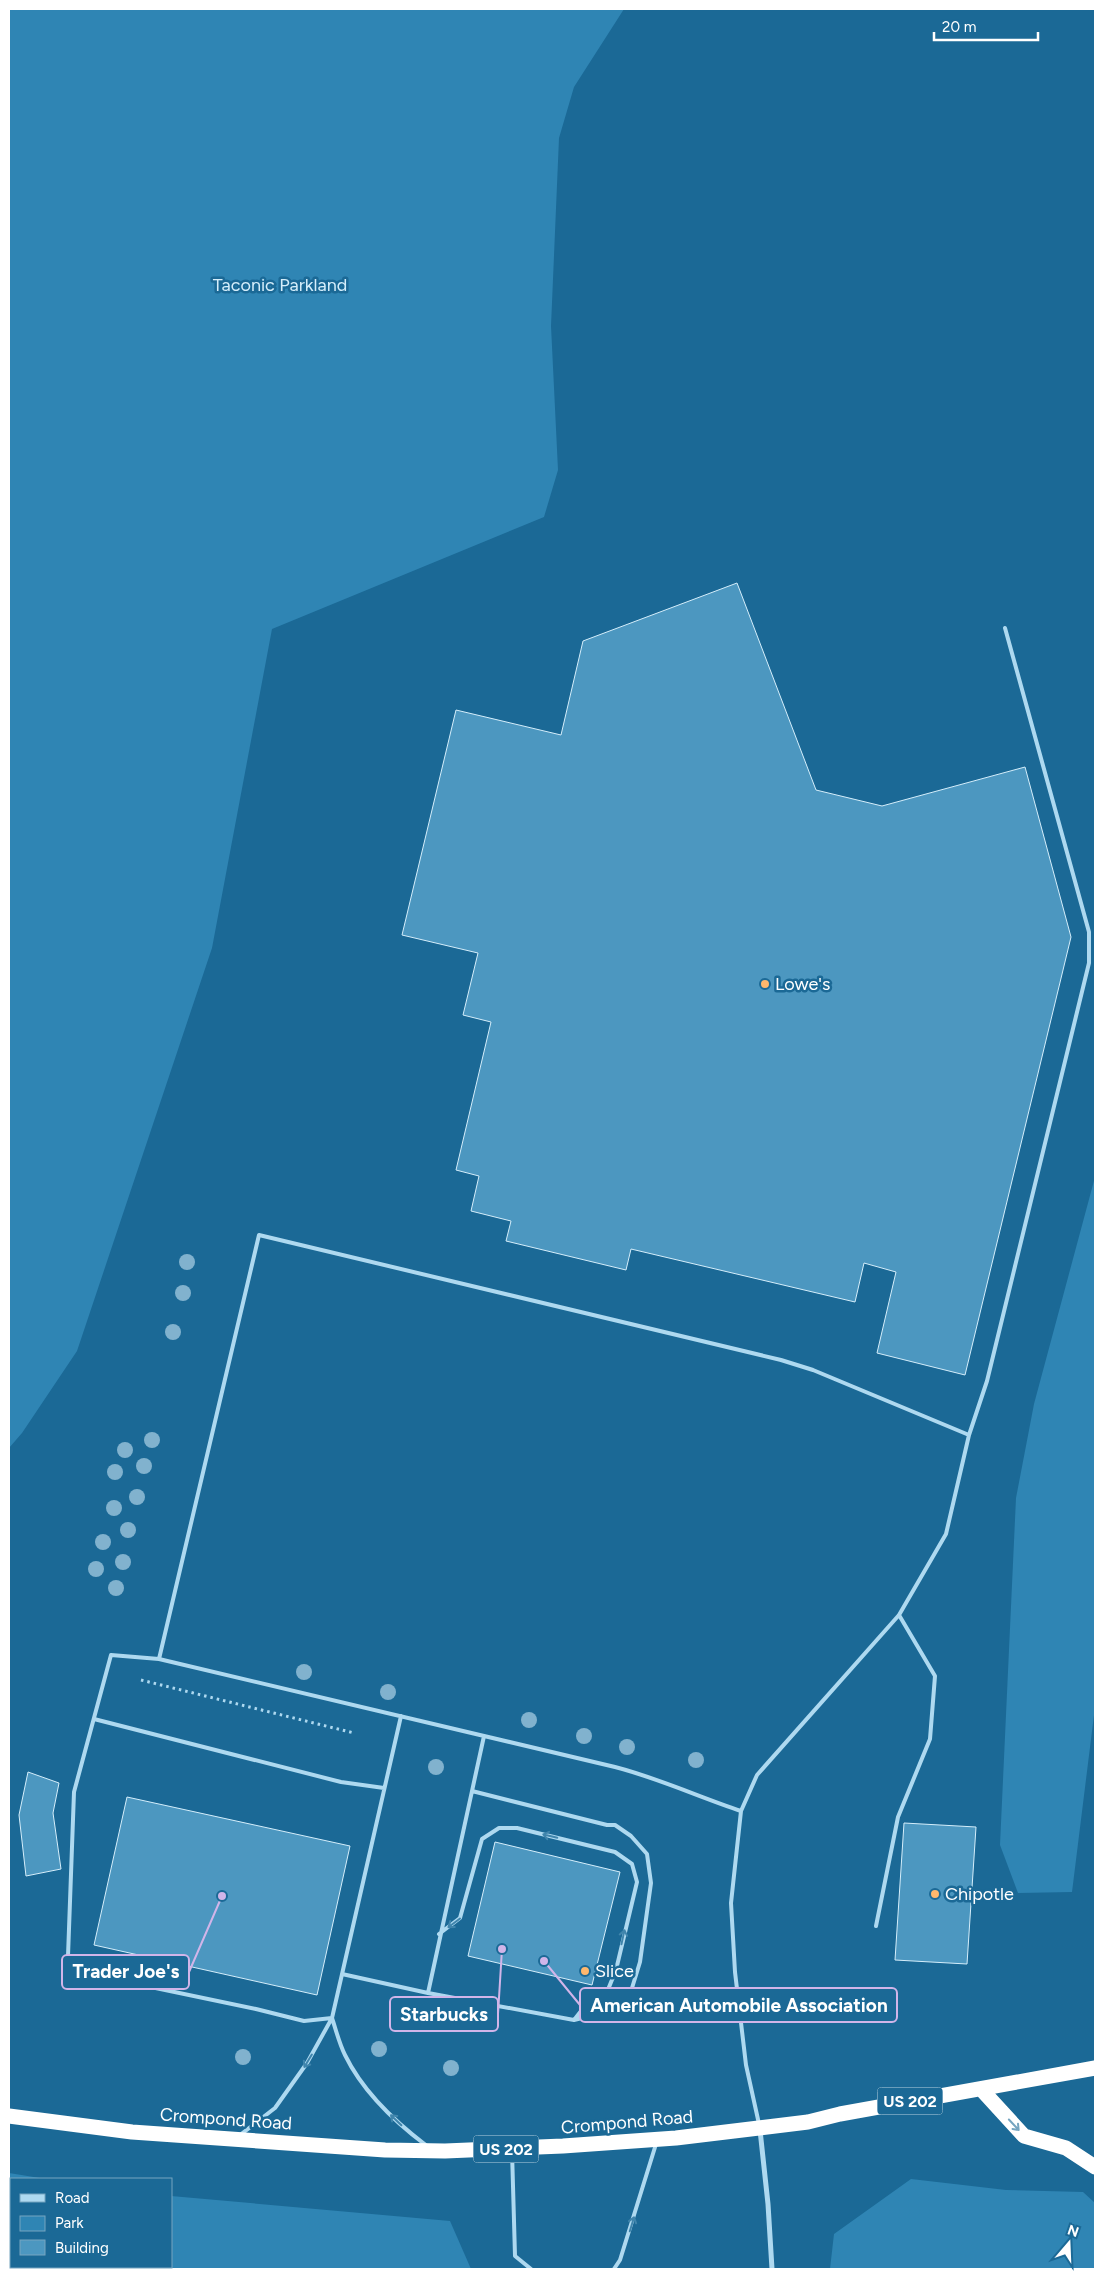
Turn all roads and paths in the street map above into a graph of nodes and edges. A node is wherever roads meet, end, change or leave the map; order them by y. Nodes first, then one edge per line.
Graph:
1 (1005, 628) dead end
2 (969, 1435) junction
3 (900, 1615) junction
4 (160, 1658) junction
5 (131, 1677) dead end
6 (400, 1716) junction
7 (94, 1718) junction
8 (354, 1733) dead end
9 (484, 1736) junction
10 (384, 1788) junction
11 (472, 1791) junction
12 (741, 1811) junction
13 (876, 1926) dead end
14 (439, 1934) junction
15 (342, 1974) junction
16 (428, 1993) junction
17 (332, 2018) junction
18 (574, 2020) junction
19 (1095, 2068) edge
20 (981, 2089) junction
21 (9, 2116) edge
22 (759, 2128) junction
23 (236, 2139) junction
24 (658, 2140) junction
25 (512, 2149) junction
26 (434, 2151) junction
27 (1095, 2166) edge
28 (531, 2269) edge
29 (614, 2269) edge
30 (772, 2269) edge

1 - 2 lane
2 - 3 lane
2 - 4 lane
3 - 12 lane
3 - 13 lane
4 - 6 lane
4 - 7 lane
5 - 8 path
6 - 9 lane
6 - 10 lane
7 - 10 lane
7 - 17 lane
9 - 11 lane
9 - 12 lane
10 - 15 lane
11 - 14 lane
11 - 18 lane
12 - 22 lane
14 - 16 lane
18 -> 14 lane
15 - 16 lane
15 - 17 lane
16 - 18 lane
17 -> 23 lane
26 -> 17 lane
19 - 20 highway, Crompond Road / US 202
20 - 22 highway, Crompond Road / US 202
20 -> 27 highway
21 - 23 highway, Crompond Road / US 202
22 - 24 highway, Crompond Road / US 202
22 - 30 street
23 - 26 highway, Crompond Road / US 202
24 - 25 highway, Crompond Road / US 202
29 -> 24 lane
25 - 26 highway, Crompond Road / US 202
25 - 28 lane

